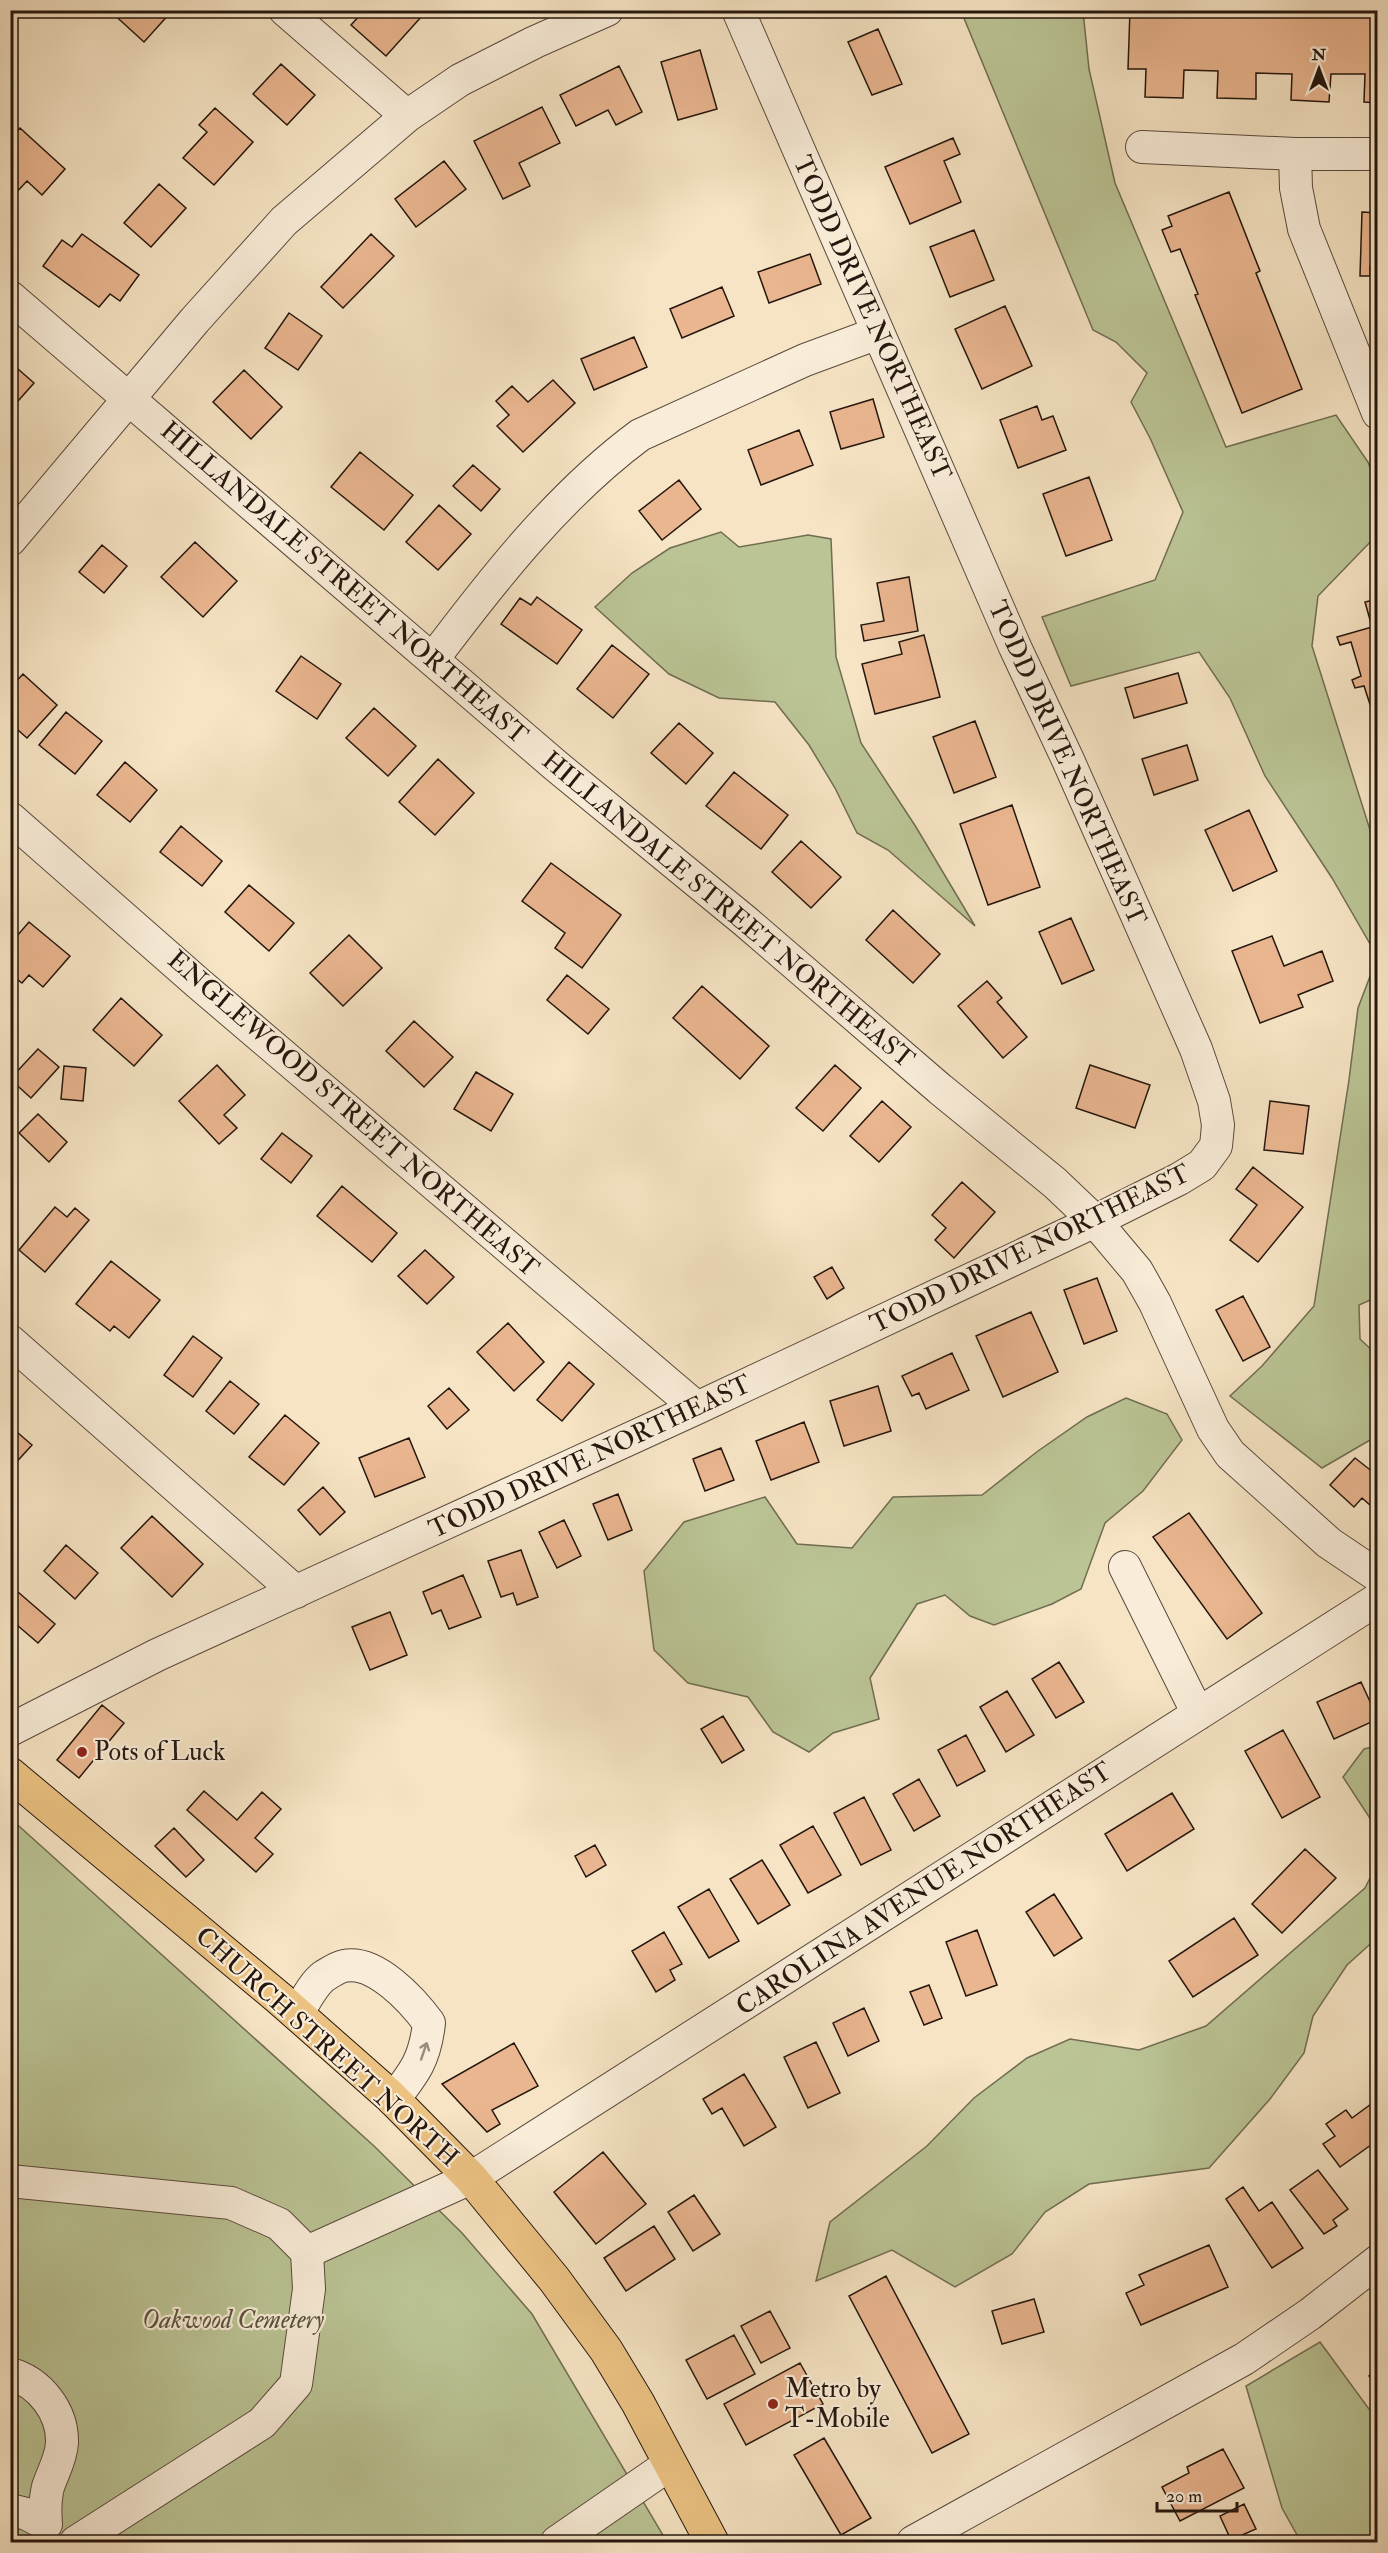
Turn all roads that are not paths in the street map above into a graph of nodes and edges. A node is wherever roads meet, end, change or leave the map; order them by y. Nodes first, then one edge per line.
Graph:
1 (285, 10) edge
2 (607, 10) edge
3 (738, 10) edge
4 (407, 116) junction
5 (1142, 147) dead end
6 (1295, 154) junction
7 (1377, 154) edge
8 (10, 297) edge
9 (878, 333) junction
10 (130, 399) junction
11 (1377, 413) edge
12 (10, 540) edge
13 (433, 658) junction
14 (10, 819) edge
15 (1095, 1221) junction
16 (10, 1341) edge
17 (697, 1408) junction
18 (1125, 1567) dead end
19 (1377, 1576) edge
20 (296, 1592) junction
21 (1377, 1599) edge
22 (1198, 1714) junction
23 (17, 1716) edge
24 (10, 1774) edge
25 (297, 2014) junction
26 (393, 2100) junction
27 (471, 2178) junction
28 (10, 2181) edge
29 (307, 2252) junction
30 (1377, 2261) edge
31 (10, 2374) edge
32 (670, 2464) junction
33 (10, 2510) edge
34 (51, 2533) edge
35 (76, 2542) edge
36 (557, 2542) edge
37 (712, 2542) edge
38 (913, 2542) edge

1 - 4 street
2 - 4 street
3 - 9 street, TODD DRIVE NORTHEAST
4 - 10 street
5 - 6 street
6 - 7 street
6 - 11 street
8 - 10 street, HILLANDALE STREET NORTHEAST
9 - 13 street
9 - 15 street, TODD DRIVE NORTHEAST
10 - 12 street
10 - 13 street, HILLANDALE STREET NORTHEAST
13 - 15 street, HILLANDALE STREET NORTHEAST
14 - 17 street, ENGLEWOOD STREET NORTHEAST
15 - 17 street, TODD DRIVE NORTHEAST
15 - 19 street, HILLANDALE STREET NORTHEAST
16 - 20 street
17 - 20 street, TODD DRIVE NORTHEAST
18 - 22 street
20 - 23 street, TODD DRIVE NORTHEAST
21 - 22 street, CAROLINA AVENUE NORTHEAST
22 - 27 street, CAROLINA AVENUE NORTHEAST
24 - 25 main road, CHURCH STREET NORTH
25 - 26 main road, CHURCH STREET NORTH
26 -> 25 street
26 - 27 main road, CHURCH STREET NORTH
27 - 29 street, CAROLINA AVENUE NORTHEAST
27 - 32 main road, CHURCH STREET NORTH
28 - 29 street
29 - 35 street
30 - 38 street
31 - 34 street
32 - 36 street
32 - 37 main road, CHURCH STREET NORTH
33 - 34 street

